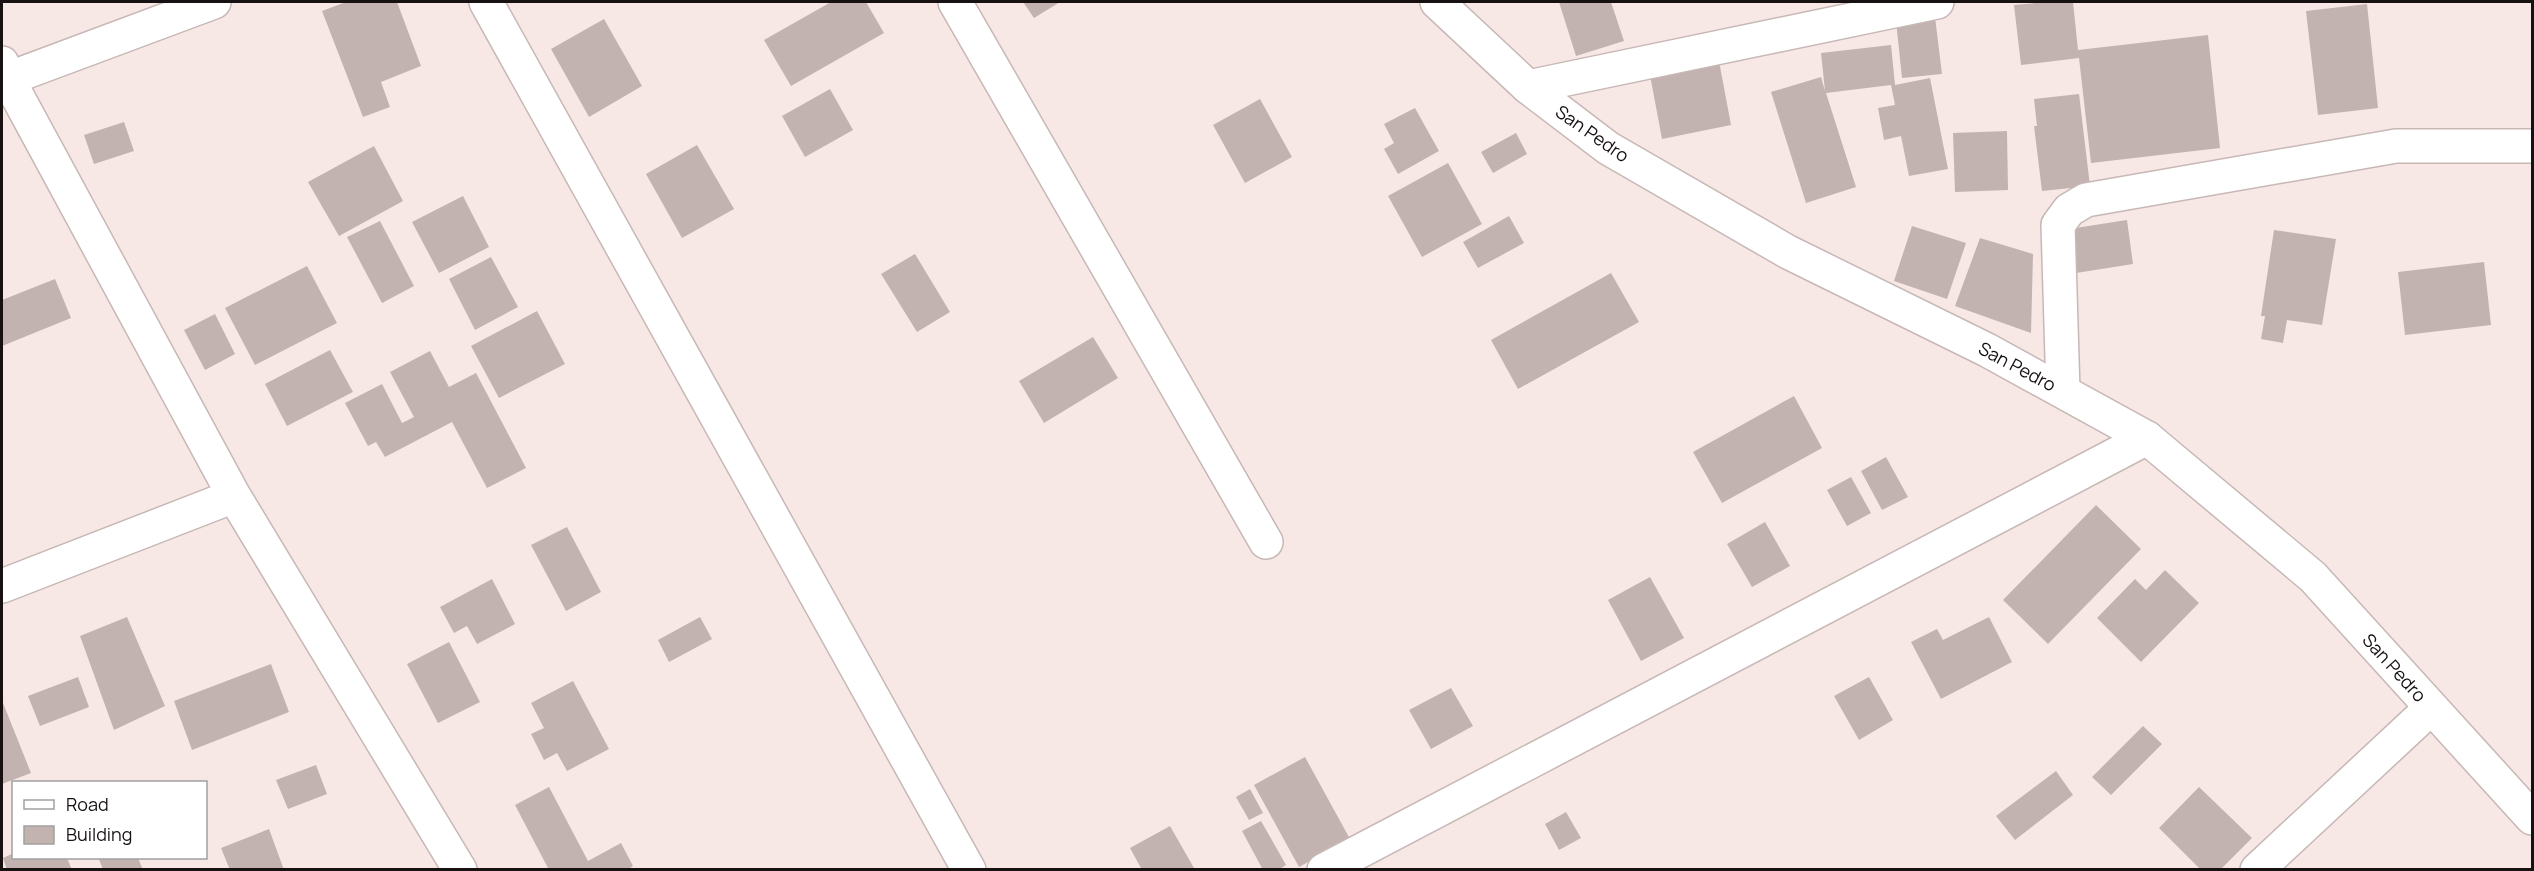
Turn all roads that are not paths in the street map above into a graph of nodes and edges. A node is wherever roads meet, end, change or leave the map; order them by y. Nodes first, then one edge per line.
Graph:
1 (214, 2) edge
2 (486, 2) edge
3 (955, 2) edge
4 (1437, 2) edge
5 (1937, 2) edge
6 (4, 74) edge
7 (1528, 87) junction
8 (2532, 146) edge
9 (2063, 391) junction
10 (2147, 438) junction
11 (234, 496) junction
12 (1266, 542) dead end
13 (2, 586) edge
14 (2431, 708) junction
15 (2532, 818) edge
16 (460, 870) edge
17 (969, 870) edge
18 (1324, 870) edge
19 (2257, 870) edge

1 - 6 street
2 - 17 street
3 - 12 street
4 - 7 street, San Pedro
5 - 7 street
6 - 11 street
7 - 9 street, San Pedro
8 - 9 street
9 - 10 street, San Pedro
10 - 14 street, San Pedro
10 - 18 street
11 - 13 street
11 - 16 street
14 - 15 street, San Pedro
14 - 19 street

